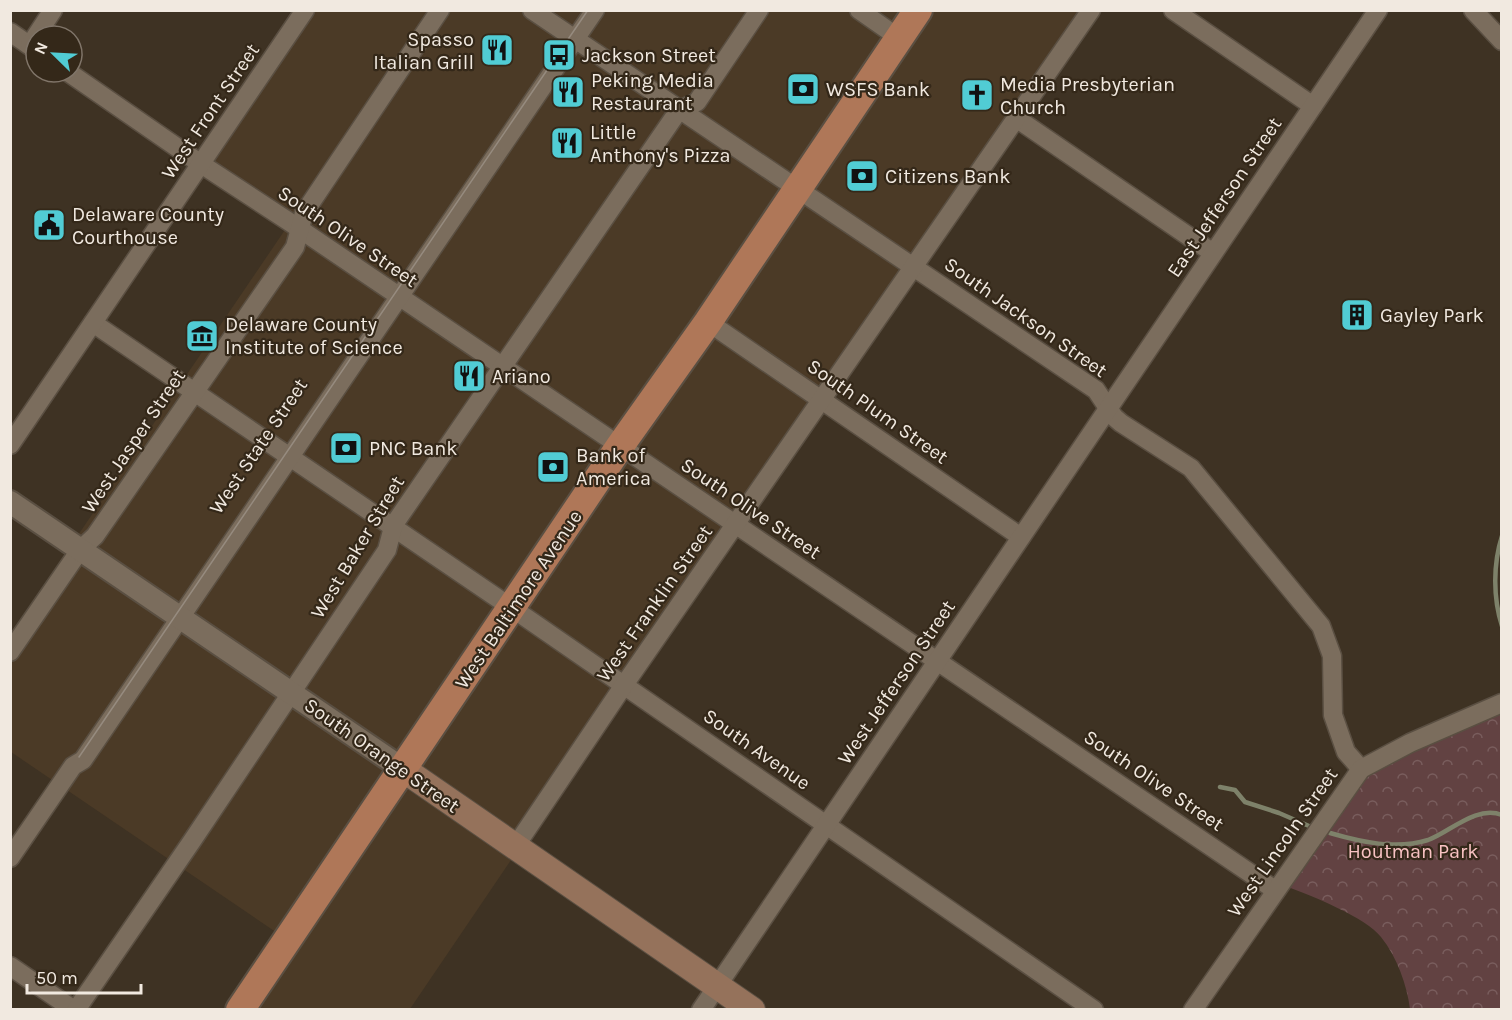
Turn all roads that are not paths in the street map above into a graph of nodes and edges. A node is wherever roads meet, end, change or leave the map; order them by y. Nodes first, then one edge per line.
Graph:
1 (53, 10) edge
2 (305, 10) edge
3 (440, 10) edge
4 (532, 10) edge
5 (581, 10) edge
6 (595, 10) edge
7 (759, 10) edge
8 (859, 10) edge
9 (918, 10) edge
10 (1090, 10) edge
11 (1173, 10) edge
12 (1378, 10) edge
13 (1473, 10) edge
14 (46, 24) edge
15 (10, 32) edge
16 (570, 37) junction
17 (899, 38) junction
18 (1502, 41) edge
19 (24, 42) edge
20 (84, 83) edge
21 (1313, 106) junction
22 (679, 110) junction
23 (1016, 118) junction
24 (201, 164) junction
25 (796, 189) junction
26 (299, 228) junction
27 (1214, 253) junction
28 (914, 267) junction
29 (394, 295) junction
30 (708, 322) junction
31 (93, 323) junction
32 (501, 368) junction
33 (195, 391) junction
34 (823, 399) junction
35 (1108, 409) junction
36 (10, 445) edge
37 (620, 446) junction
38 (286, 454) junction
39 (10, 502) edge
40 (736, 525) junction
41 (393, 527) junction
42 (1021, 537) junction
43 (80, 550) junction
44 (512, 608) junction
45 (176, 616) junction
46 (10, 652) edge
47 (937, 661) junction
48 (624, 685) junction
49 (292, 693) junction
50 (1502, 703) edge
51 (403, 769) junction
52 (1361, 769) junction
53 (827, 824) junction
54 (515, 847) junction
55 (10, 858) edge
56 (1275, 890) junction
57 (10, 966) edge
58 (717, 985) junction
59 (75, 1010) edge
60 (240, 1010) edge
61 (701, 1010) edge
62 (752, 1010) edge
63 (1094, 1010) edge
64 (1193, 1010) edge

1 - 14 street
2 - 24 street, West Front Street
3 - 26 street, West Jasper Street
4 - 16 street, South Jackson Street
5 - 16 street
6 - 16 street
7 - 22 street
8 - 17 street
9 - 17 main road, West Baltimore Avenue
10 - 23 street, West Franklin Street
11 - 21 street
12 - 21 street, East Jefferson Street
13 - 18 street
15 - 19 street
16 - 22 street, South Jackson Street
16 - 29 street, West State Street
17 - 25 main road, West Baltimore Avenue
20 - 24 street, South Olive Street
21 - 27 street, East Jefferson Street
22 - 25 street, South Jackson Street
22 - 32 street, West Baker Street
23 - 27 street
23 - 28 street, West Franklin Street
24 - 26 street, South Olive Street
24 - 31 street, West Front Street
25 - 28 street, South Jackson Street
25 - 30 main road, West Baltimore Avenue
26 - 29 street, South Olive Street
26 - 33 street, West Jasper Street
27 - 35 street, East Jefferson Street
28 - 34 street, West Franklin Street
28 - 35 street, South Jackson Street
29 - 32 street, South Olive Street
29 - 38 street, West State Street
30 - 34 street, South Plum Street
30 - 37 main road, West Baltimore Avenue
31 - 33 street, South Avenue
31 - 36 street, West Front Street
32 - 37 street, South Olive Street
32 - 41 street, West Baker Street
33 - 38 street, South Avenue
33 - 43 street, West Jasper Street
34 - 40 street, West Franklin Street
34 - 42 street, South Plum Street
35 - 42 street, West Jefferson Street
35 - 52 street, South Jackson Street
37 - 40 street, South Olive Street
37 - 44 main road, West Baltimore Avenue
38 - 41 street, South Avenue
38 - 45 street, West State Street
39 - 43 street, South Orange Street
40 - 47 street, South Olive Street
40 - 48 street, West Franklin Street
41 - 44 street, South Avenue
41 - 49 street, West Baker Street
42 - 47 street, West Jefferson Street
43 - 45 street, South Orange Street
43 - 46 street, West Jasper Street
44 - 48 street, South Avenue
44 - 51 main road, West Baltimore Avenue
45 - 49 street, South Orange Street
45 - 55 street, West State Street
47 - 53 street, West Jefferson Street
47 - 56 street, South Olive Street
48 - 53 street, South Avenue
48 - 54 street, West Franklin Street
49 - 51 street, South Orange Street
49 - 59 street, West Baker Street
50 - 52 street, West Lincoln Street
51 - 54 main road, South Orange Street
51 - 60 main road, West Baltimore Avenue
52 - 56 street, West Lincoln Street
53 - 58 street, West Jefferson Street
53 - 63 street, South Avenue
54 - 58 main road, South Orange Street
56 - 64 street, West Lincoln Street
57 - 59 street
58 - 61 street, West Jefferson Street
58 - 62 main road, South Orange Street

